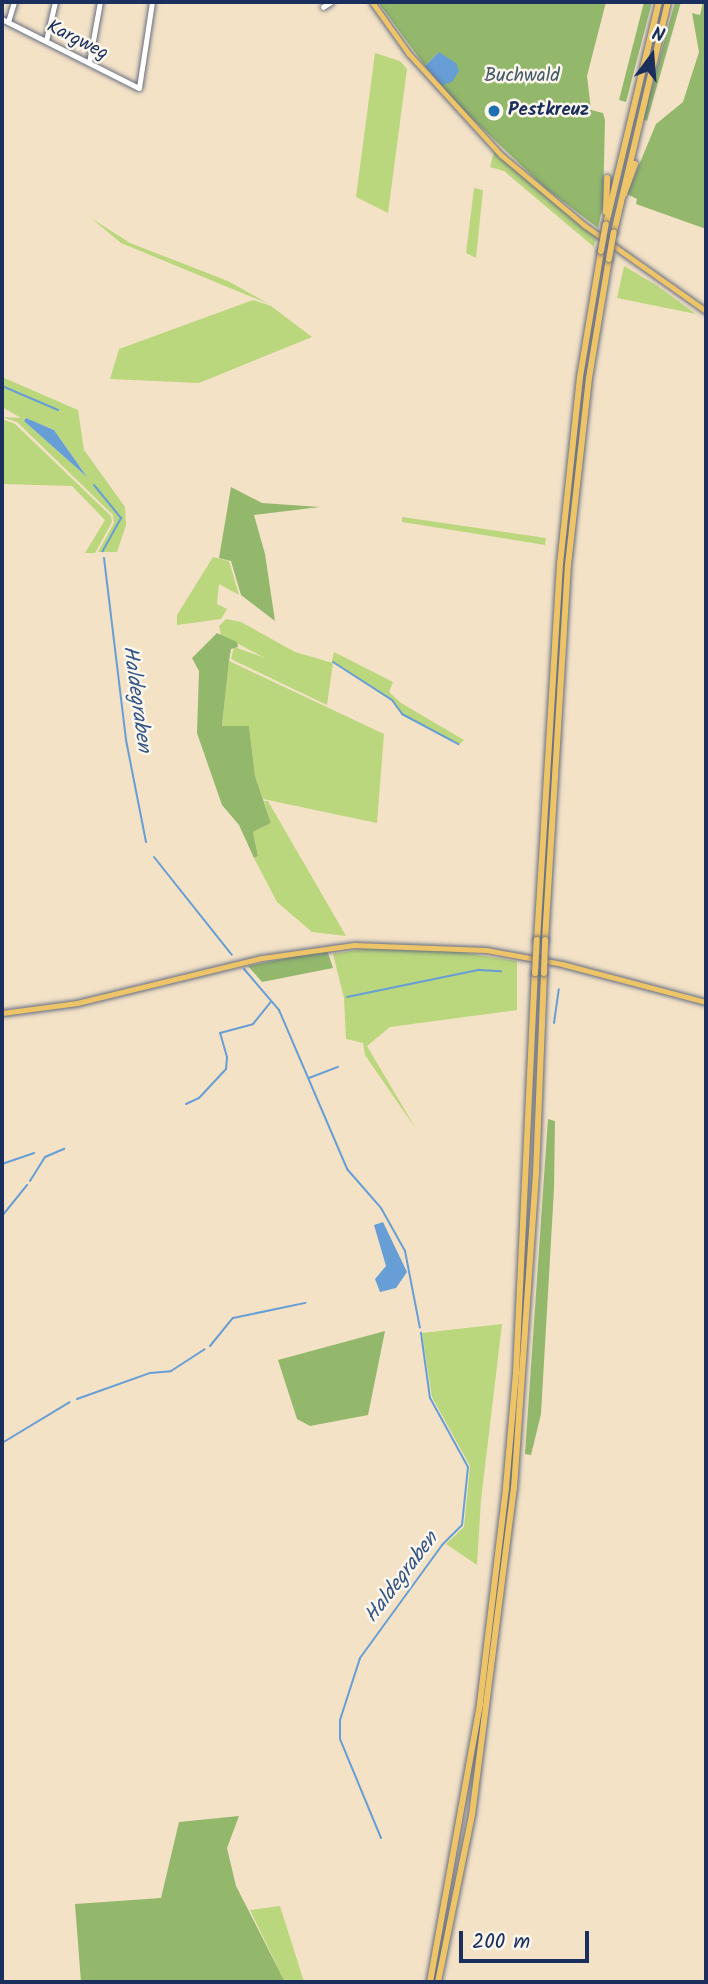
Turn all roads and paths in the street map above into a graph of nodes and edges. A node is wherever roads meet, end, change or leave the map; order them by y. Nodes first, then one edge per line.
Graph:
1 (14, 2) edge
2 (55, 2) edge
3 (100, 2) edge
4 (152, 2) edge
5 (331, 2) edge
6 (372, 2) edge
7 (659, 2) edge
8 (668, 2) edge
9 (323, 7) dead end
10 (2, 19) edge
11 (8, 22) junction
12 (46, 41) junction
13 (89, 62) junction
14 (635, 164) dead end
15 (607, 178) dead end
16 (617, 212) junction
17 (606, 225) junction
18 (706, 311) edge
19 (706, 1002) edge
20 (2, 1013) edge
21 (439, 1959) junction
22 (430, 1982) edge
23 (438, 1982) edge

1 - 11 street
2 - 12 street
3 - 13 street
4 - 13 street, Kargweg
5 - 9 street
6 - 18 main road
7 - 17 highway
8 - 16 highway
10 - 11 street, Kargweg
11 - 12 street, Kargweg
12 - 13 street, Kargweg
14 - 16 highway
15 - 17 highway
16 - 21 highway, bridge
17 - 21 highway, bridge
19 - 20 main road
21 - 22 highway
21 - 23 highway

